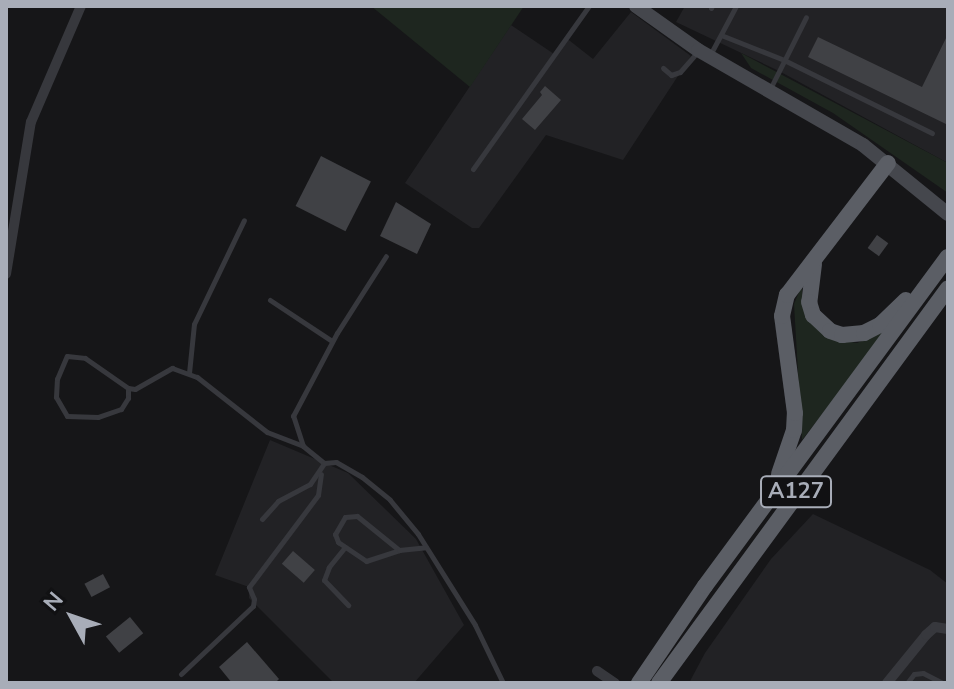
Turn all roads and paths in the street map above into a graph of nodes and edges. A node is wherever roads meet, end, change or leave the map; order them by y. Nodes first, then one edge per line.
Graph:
1 (81, 6) edge
2 (589, 6) edge
3 (636, 6) edge
4 (736, 6) edge
5 (806, 17) dead end
6 (721, 35) junction
7 (704, 53) junction
8 (784, 60) junction
9 (663, 68) dead end
10 (769, 91) junction
11 (932, 133) dead end
12 (888, 163) junction
13 (473, 169) dead end
14 (948, 214) edge
15 (244, 220) dead end
16 (948, 247) edge
17 (386, 256) dead end
18 (948, 257) edge
19 (814, 262) junction
20 (6, 274) edge
21 (948, 288) edge
22 (270, 300) dead end
23 (332, 341) junction
24 (189, 373) junction
25 (128, 388) junction
26 (303, 446) junction
27 (324, 463) junction
28 (322, 470) junction
29 (262, 519) dead end
30 (744, 533) junction
31 (345, 547) junction
32 (426, 547) junction
33 (399, 550) junction
34 (348, 605) dead end
35 (948, 629) edge
36 (597, 671) dead end
37 (181, 674) dead end
38 (503, 683) edge
39 (615, 683) edge
40 (639, 683) edge
41 (659, 683) edge
42 (887, 683) edge
43 (907, 683) edge
44 (943, 683) edge

1 - 20 street
2 - 13 lane
3 - 7 main road
4 - 6 lane
5 - 8 lane
6 - 7 lane
6 - 8 lane
7 - 9 lane
7 - 10 main road
8 - 10 lane
8 - 11 lane
10 - 12 main road
12 - 14 main road
12 - 19 highway
15 - 24 lane
16 - 19 highway
17 - 23 lane
18 - 30 highway, A127
19 - 30 highway
21 - 41 highway, A127
22 - 23 lane
23 - 26 lane
24 - 25 lane
24 - 26 lane
25 - 25 lane
26 - 27 lane
27 - 28 lane
27 - 32 lane
28 - 29 lane
28 - 37 lane
30 - 40 highway, A127
31 - 33 lane
31 - 33 lane
31 - 34 lane
32 - 33 lane
32 - 38 lane
35 - 42 street
36 - 39 street
43 - 44 lane

